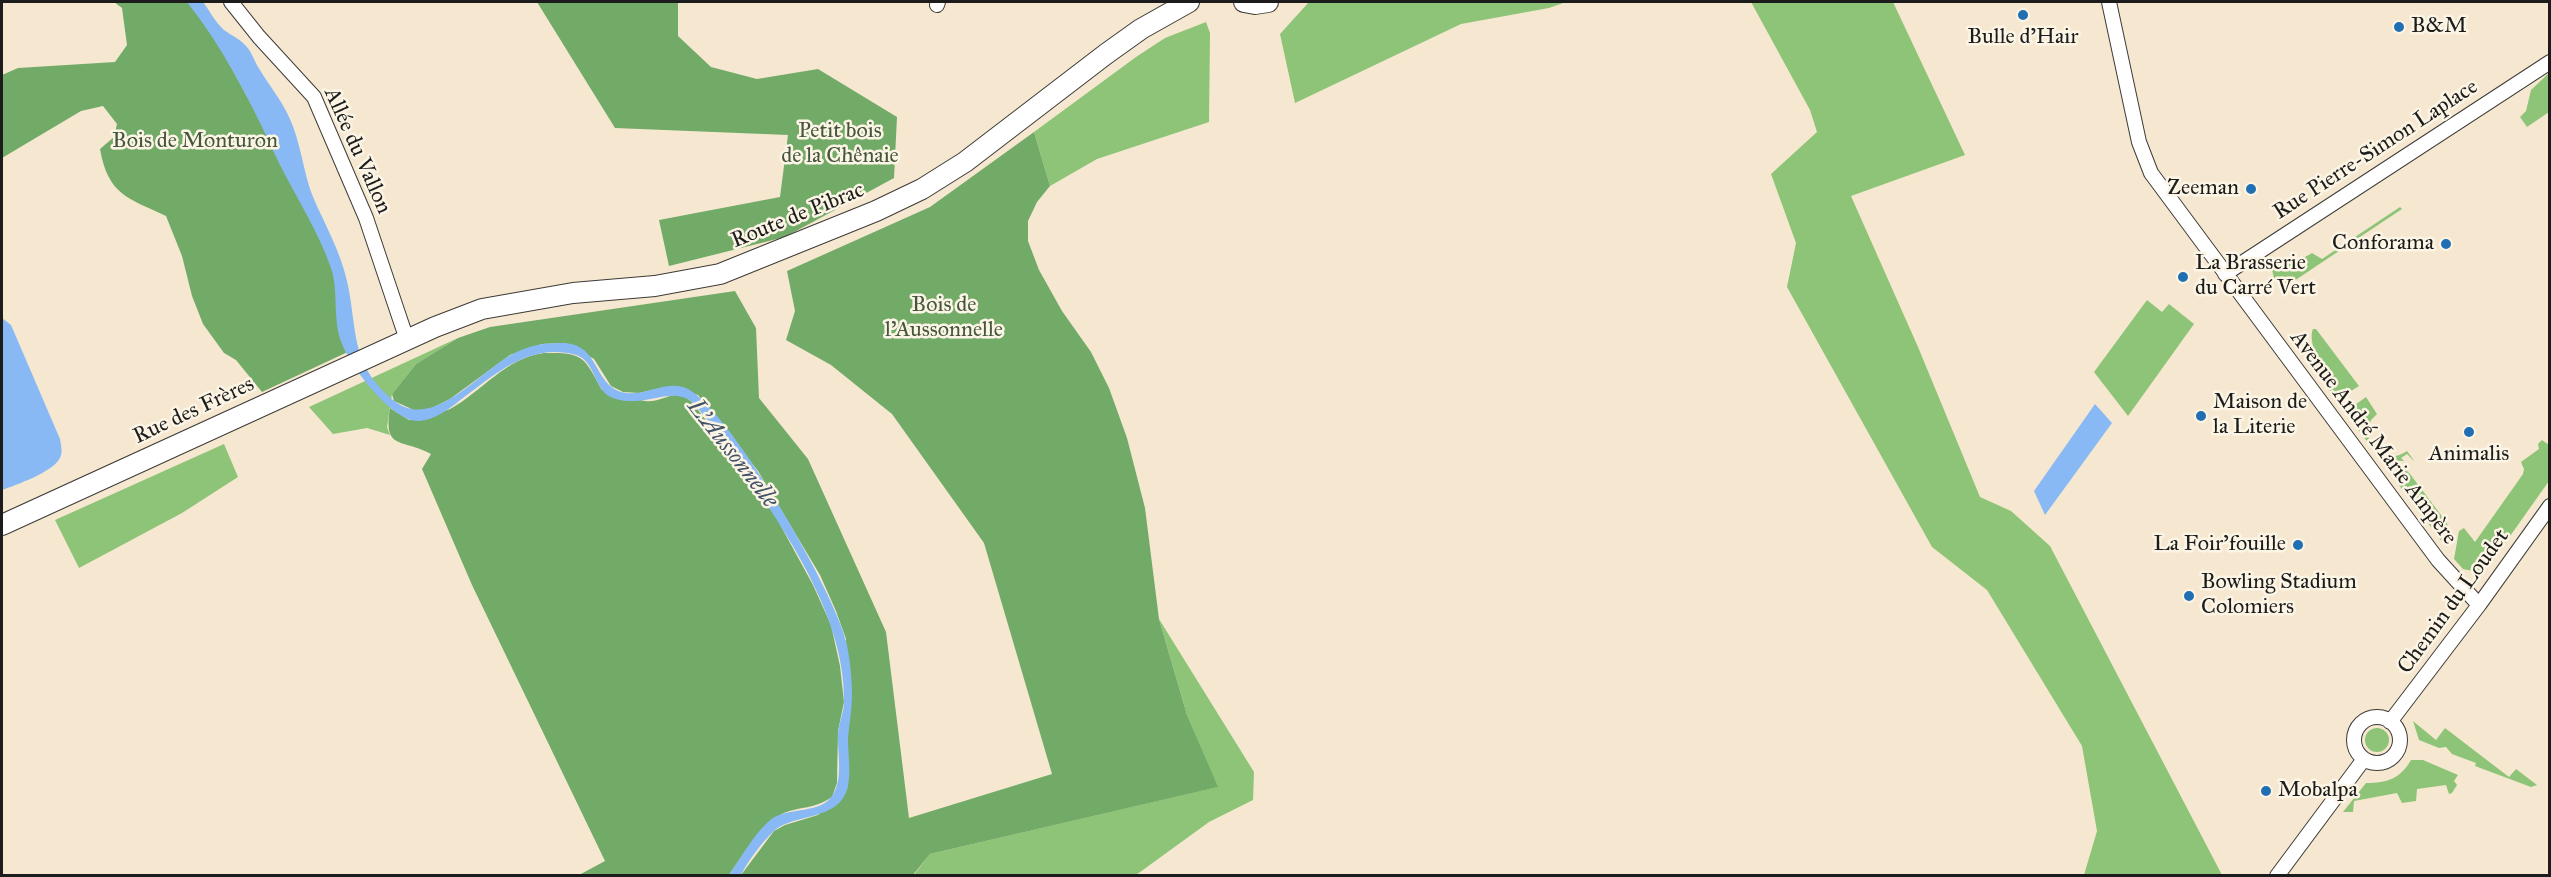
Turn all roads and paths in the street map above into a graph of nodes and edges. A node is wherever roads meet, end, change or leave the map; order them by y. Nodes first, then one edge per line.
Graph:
1 (231, 2) edge
2 (1189, 2) edge
3 (1244, 2) edge
4 (1268, 2) edge
5 (2109, 2) edge
6 (2550, 62) edge
7 (2225, 274) junction
8 (407, 340) junction
9 (2550, 506) edge
10 (2, 525) edge
11 (2479, 605) junction
12 (2390, 722) junction
13 (2364, 759) junction
14 (2277, 876) edge

1 - 8 street, Allée du Vallon
2 - 8 main road, Route de Pibrac
3 - 4 main road
5 - 7 street, Avenue André Marie Ampère
6 - 7 street, Rue Pierre-Simon Laplace
7 - 11 street, Avenue André Marie Ampère
8 - 10 main road, Rue des Frères
9 - 11 street, Chemin du Loudet
11 - 12 street, Chemin du Loudet
12 - 13 street
12 - 13 street
13 - 14 street

